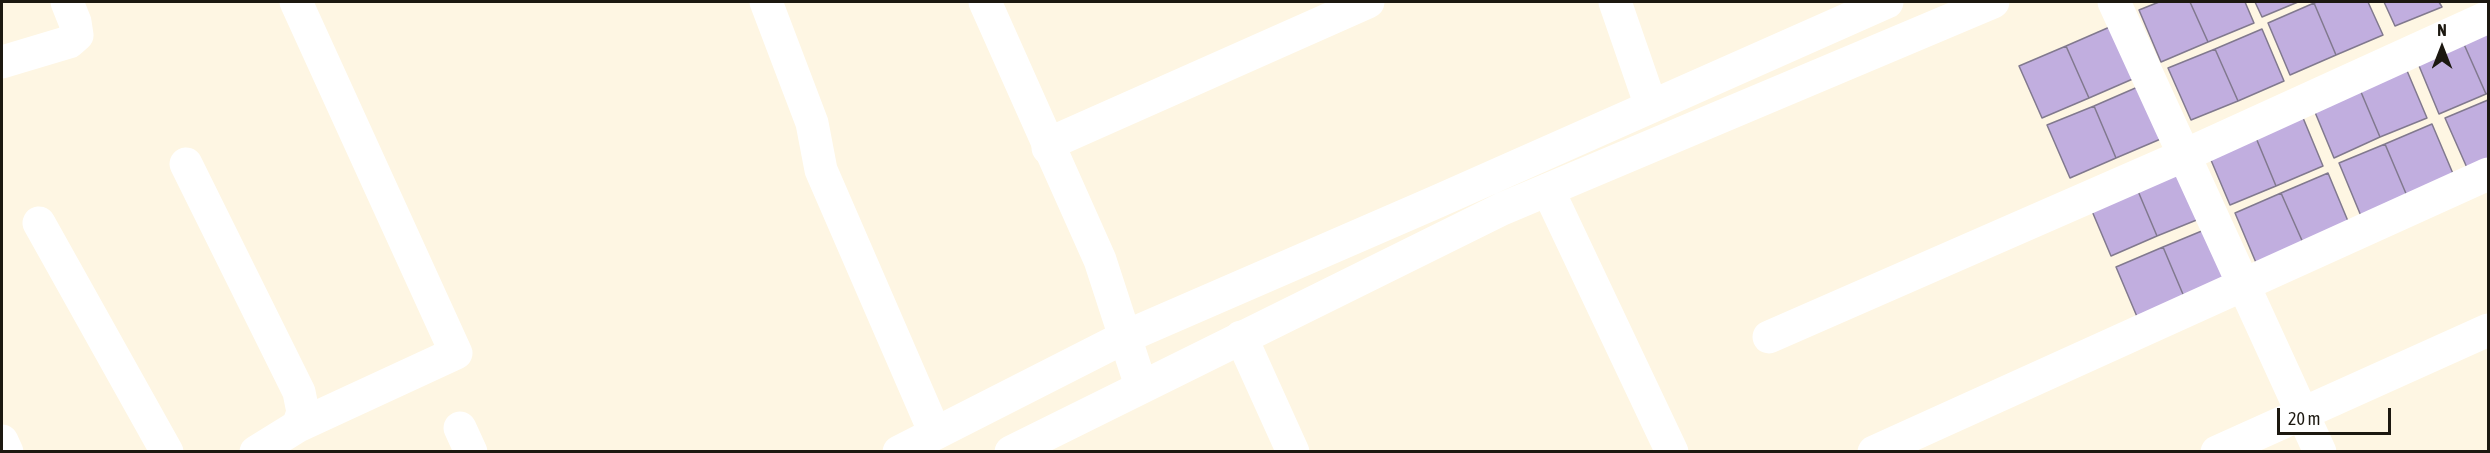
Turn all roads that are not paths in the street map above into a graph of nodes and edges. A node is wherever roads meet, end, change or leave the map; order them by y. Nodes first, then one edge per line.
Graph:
1 (67, 2) edge
2 (296, 2) edge
3 (766, 2) edge
4 (985, 2) edge
5 (1368, 2) edge
6 (1615, 2) edge
7 (1887, 2) edge
8 (1993, 2) edge
9 (2114, 2) edge
10 (2488, 17) edge
11 (2, 62) edge
12 (1651, 106) junction
13 (1048, 146) junction
14 (2185, 155) junction
15 (186, 164) dead end
16 (2488, 174) edge
17 (1548, 189) junction
18 (39, 223) dead end
19 (2243, 284) junction
20 (2488, 330) edge
21 (1125, 337) junction
22 (1241, 337) junction
23 (1769, 337) dead end
24 (1141, 386) junction
25 (2303, 414) junction
26 (298, 426) junction
27 (934, 433) junction
28 (2, 441) edge
29 (7, 452) edge
30 (167, 452) edge
31 (256, 452) edge
32 (899, 452) edge
33 (1011, 452) edge
34 (1293, 452) edge
35 (1672, 452) edge
36 (1874, 452) edge
37 (2217, 452) edge
38 (2320, 452) edge

1 - 11 street
2 - 26 street
3 - 27 street
4 - 13 street
5 - 13 street
6 - 12 street
7 - 12 street
8 - 17 street
9 - 14 street
10 - 14 street
12 - 21 street
13 - 21 street
14 - 19 street
14 - 23 street
15 - 26 street
16 - 19 street
17 - 22 street
17 - 35 street
18 - 30 street
19 - 25 street
19 - 36 street
20 - 25 street
21 - 24 street
21 - 27 street
22 - 24 street
22 - 34 street
24 - 33 street
25 - 37 street
25 - 38 street
26 - 31 street
27 - 32 street
28 - 29 street

